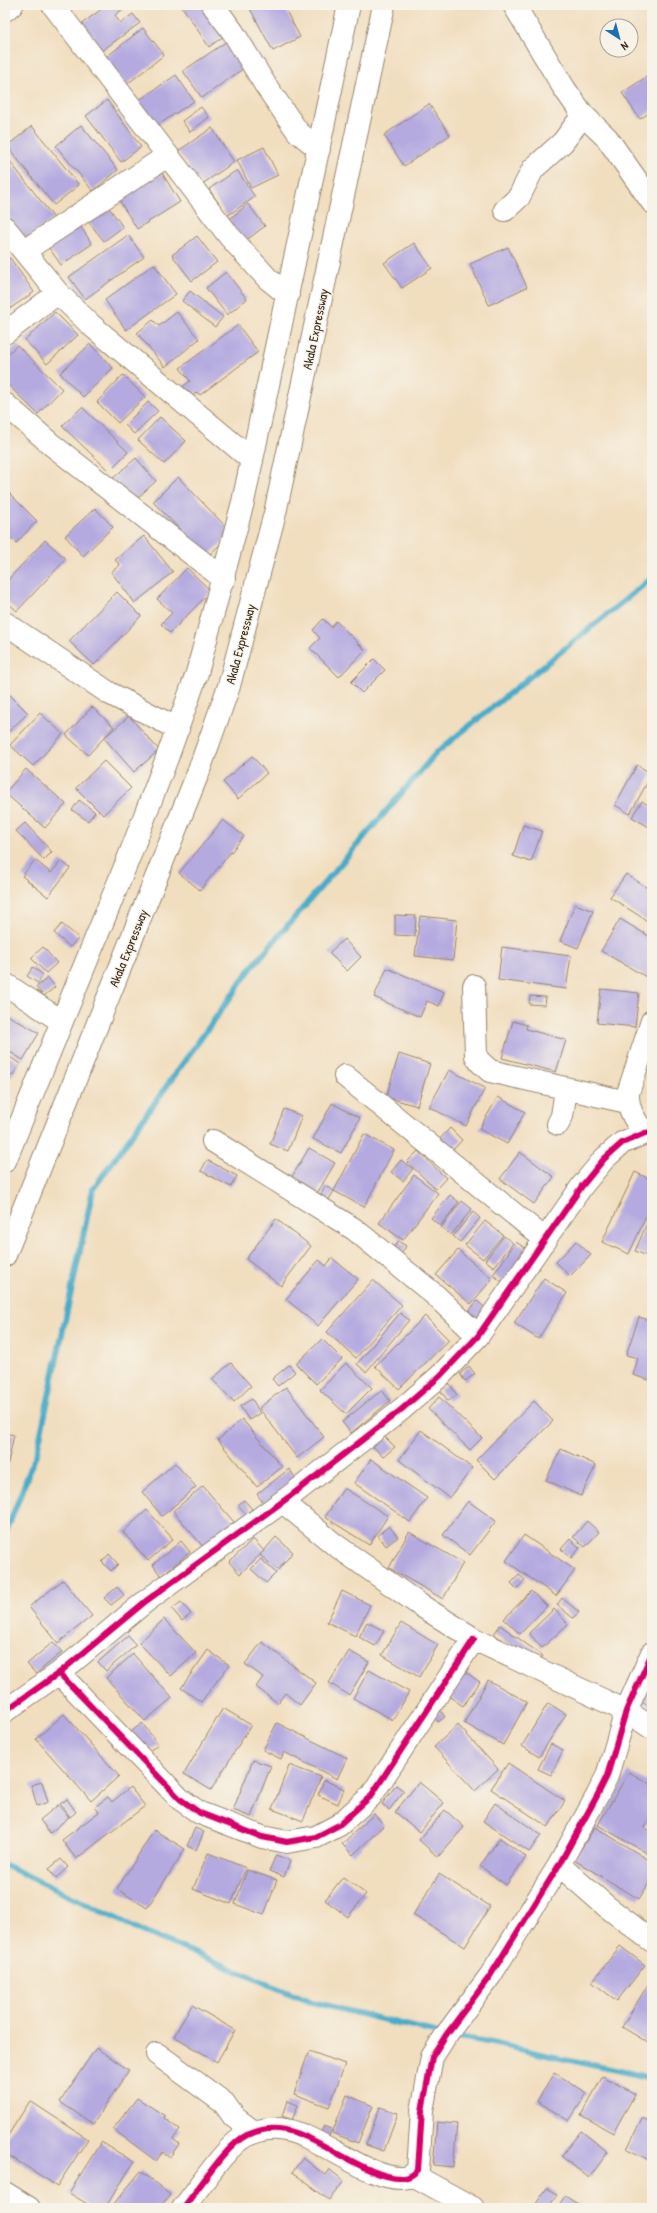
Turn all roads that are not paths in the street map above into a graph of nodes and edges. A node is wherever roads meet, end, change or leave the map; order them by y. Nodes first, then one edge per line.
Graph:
1 (12, 5) edge
2 (53, 5) edge
3 (213, 5) edge
4 (350, 5) edge
5 (384, 5) edge
6 (514, 5) edge
7 (5, 10) edge
8 (583, 115) junction
9 (319, 149) junction
10 (167, 156) junction
11 (652, 202) edge
12 (505, 210) dead end
13 (5, 228) edge
14 (24, 251) junction
15 (58, 293) junction
16 (288, 295) junction
17 (5, 333) edge
18 (5, 404) edge
19 (252, 460) junction
20 (224, 579) junction
21 (5, 623) edge
22 (178, 729) junction
23 (5, 984) edge
24 (474, 986) dead end
25 (61, 1021) junction
26 (652, 1021) edge
27 (345, 1076) dead end
28 (566, 1090) junction
29 (627, 1102) junction
30 (558, 1124) dead end
31 (648, 1133) edge
32 (213, 1141) dead end
33 (5, 1162) edge
34 (546, 1240) junction
35 (5, 1255) edge
36 (478, 1336) junction
37 (283, 1502) junction
38 (474, 1639) junction
39 (652, 1653) edge
40 (59, 1673) junction
41 (5, 1711) edge
42 (626, 1711) junction
43 (652, 1728) edge
44 (559, 1865) junction
45 (652, 1941) edge
46 (157, 2054) dead end
47 (254, 2132) junction
48 (413, 2175) junction
49 (5, 2193) edge
50 (441, 2200) edge
51 (29, 2208) edge
52 (183, 2208) edge
53 (473, 2208) edge

1 - 7 street
2 - 10 street
3 - 9 street
4 - 9 street
5 - 35 street, Akala Expressway
6 - 8 street
8 - 11 street
8 - 12 street
9 - 16 street
10 - 14 street
10 - 16 street
13 - 14 street
14 - 15 street
15 - 17 street
15 - 19 street
16 - 19 street
18 - 20 street
19 - 20 street
20 - 22 street
21 - 22 street
22 - 25 street
23 - 25 street
24 - 28 street
25 - 33 street
26 - 29 street
27 - 34 street
28 - 29 street
28 - 30 street
29 - 31 street
31 - 34 street
32 - 36 street
34 - 36 street
36 - 37 street
37 - 38 street
37 - 40 street
38 - 40 street
38 - 42 street
39 - 42 street
40 - 41 street
42 - 43 street
42 - 44 street
44 - 45 street
44 - 48 street
46 - 47 street
47 - 48 street
47 - 52 street
48 - 50 street
49 - 51 street
50 - 53 street

